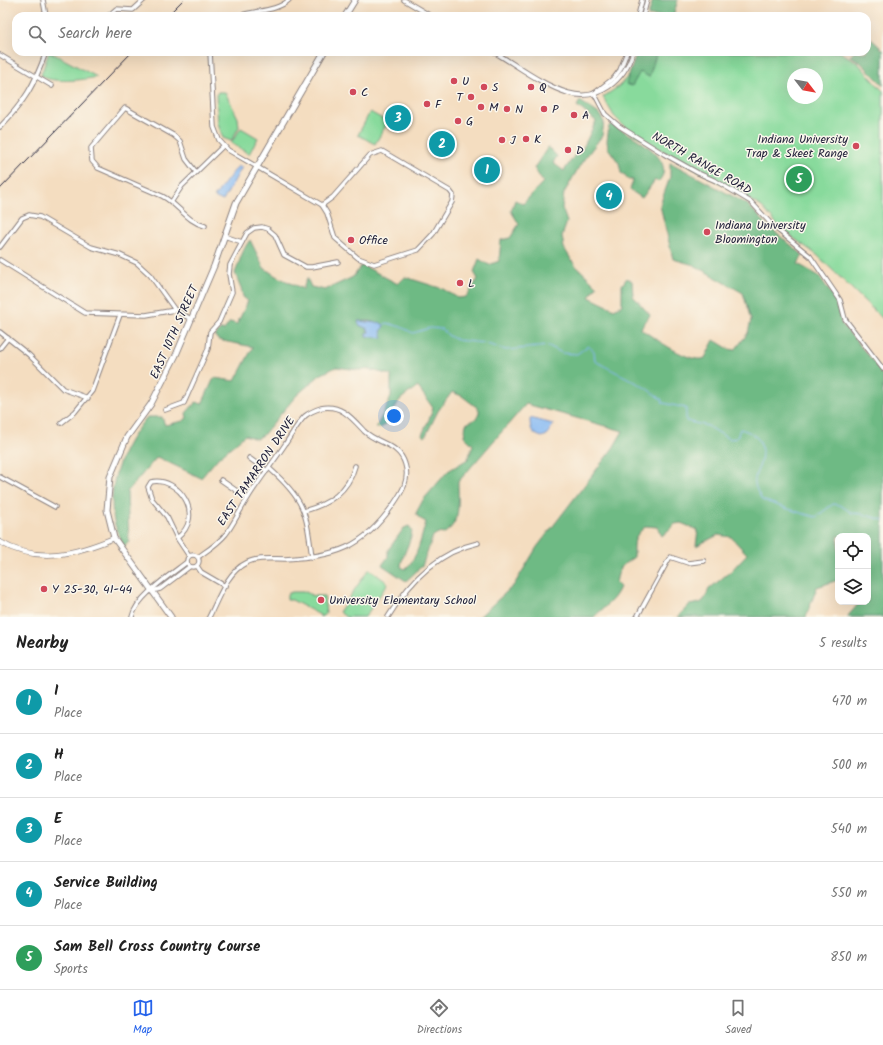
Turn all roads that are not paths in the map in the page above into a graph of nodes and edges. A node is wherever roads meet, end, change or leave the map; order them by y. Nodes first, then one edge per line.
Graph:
1 (43, 0) edge
2 (144, 0) edge
3 (289, 0) edge
4 (355, 0) edge
5 (404, 0) edge
6 (642, 0) edge
7 (648, 0) edge
8 (45, 12) edge
9 (113, 12) edge
10 (256, 12) edge
11 (348, 12) edge
12 (424, 12) edge
13 (639, 12) edge
14 (644, 12) edge
15 (0, 55) edge
16 (45, 56) edge
17 (210, 56) edge
18 (322, 56) edge
19 (501, 56) edge
20 (625, 56) edge
21 (632, 56) edge
22 (37, 77) junction
23 (52, 86) dead end
24 (595, 92) junction
25 (0, 127) edge
26 (223, 146) junction
27 (256, 166) junction
28 (196, 172) junction
29 (172, 201) junction
30 (322, 205) junction
31 (205, 226) dead end
32 (224, 236) junction
33 (242, 242) junction
34 (0, 247) edge
35 (0, 260) edge
36 (338, 262) dead end
37 (175, 310) junction
38 (120, 315) junction
39 (192, 319) junction
40 (0, 332) edge
41 (8, 338) junction
42 (0, 348) edge
43 (883, 369) edge
44 (88, 398) junction
45 (165, 410) dead end
46 (61, 423) dead end
47 (249, 458) dead end
48 (355, 466) dead end
49 (268, 470) junction
50 (0, 477) edge
51 (221, 480) dead end
52 (248, 498) junction
53 (55, 507) dead end
54 (304, 511) junction
55 (114, 538) junction
56 (177, 538) junction
57 (0, 542) edge
58 (478, 543) dead end
59 (189, 556) junction
60 (198, 557) junction
61 (312, 557) junction
62 (704, 561) dead end
63 (186, 562) junction
64 (197, 566) junction
65 (190, 567) junction
66 (225, 586) junction
67 (152, 590) junction
68 (132, 617) edge
69 (170, 617) edge
70 (209, 617) edge
71 (388, 617) edge
72 (637, 617) edge

1 - 8 street
2 - 9 street
3 - 10 street
4 - 11 main road
5 - 12 street
6 - 13 street
7 - 14 street
15 - 22 street
16 - 22 street
17 - 26 street
18 - 27 main road, EAST 10TH STREET
19 - 24 street
20 - 24 street
21 - 24 street
22 - 23 street
22 - 25 street
24 - 43 street, NORTH RANGE ROAD
26 - 27 street
26 - 28 street
27 - 30 street
27 - 32 main road, EAST 10TH STREET
28 - 29 street
28 - 29 street
29 - 31 street
30 - 30 street
32 - 33 street
32 - 39 main road, EAST 10TH STREET
33 - 36 street
33 - 45 street
34 - 37 street
35 - 38 street
37 - 38 street
37 - 39 street
38 - 44 street
39 - 55 main road, EAST 10TH STREET
40 - 41 street
41 - 42 street
41 - 44 street
44 - 46 street
47 - 49 street
48 - 54 street
49 - 52 street, EAST TAMARRON DRIVE
49 - 54 street
49 - 61 street, EAST TAMARRON DRIVE
50 - 53 street
51 - 52 street
52 - 60 street, EAST TAMARRON DRIVE
54 - 61 street
55 - 57 main road
55 - 67 main road, EAST 10TH STREET
56 - 56 street
56 - 59 street
58 - 71 street
59 - 60 street
59 - 63 street
60 - 64 street
61 - 66 street, EAST TAMARRON DRIVE
62 - 72 street
63 - 65 street
63 - 67 street
64 - 65 street
64 - 66 street
65 - 67 street
66 - 70 street, EAST TAMARRON DRIVE
67 - 68 street
67 - 69 main road, EAST 10TH STREET

